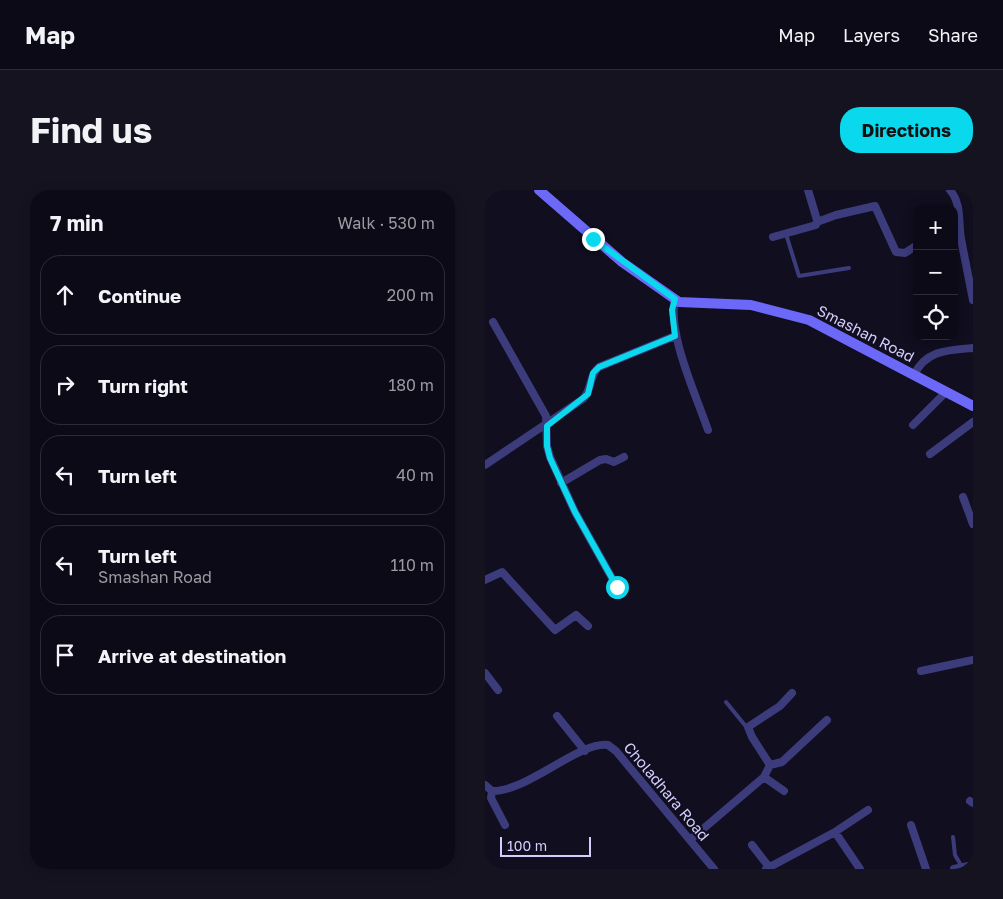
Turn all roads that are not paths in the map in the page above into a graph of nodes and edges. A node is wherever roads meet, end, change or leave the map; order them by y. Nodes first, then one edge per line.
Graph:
1 (539, 190) edge
2 (808, 190) edge
3 (950, 190) edge
4 (957, 205) edge
5 (958, 207) edge
6 (817, 222) junction
7 (958, 223) edge
8 (786, 234) junction
9 (773, 237) dead end
10 (958, 239) edge
11 (913, 248) edge
12 (849, 268) dead end
13 (675, 299) junction
14 (973, 300) edge
15 (493, 322) dead end
16 (675, 336) junction
17 (973, 348) edge
18 (914, 375) junction
19 (946, 392) junction
20 (973, 406) edge
21 (973, 422) edge
22 (913, 425) dead end
23 (547, 426) junction
24 (708, 430) dead end
25 (930, 454) dead end
26 (624, 457) dead end
27 (485, 465) edge
28 (561, 483) junction
29 (963, 497) dead end
30 (973, 524) edge
31 (485, 580) edge
32 (617, 587) dead end
33 (588, 626) dead end
34 (973, 660) edge
35 (921, 671) dead end
36 (485, 674) edge
37 (498, 690) dead end
38 (792, 693) dead end
39 (726, 702) dead end
40 (557, 716) dead end
41 (827, 720) dead end
42 (748, 729) junction
43 (585, 751) junction
44 (770, 765) junction
45 (765, 778) junction
46 (485, 786) edge
47 (492, 791) junction
48 (784, 791) dead end
49 (868, 810) dead end
50 (911, 824) dead end
51 (505, 825) dead end
52 (835, 832) junction
53 (953, 836) dead end
54 (690, 840) junction
55 (752, 845) dead end
56 (973, 865) edge
57 (767, 868) edge
58 (958, 868) edge
59 (714, 869) edge
60 (860, 869) edge
61 (926, 869) edge

1 - 13 street, Smashan Road
2 - 6 street
3 - 4 street
5 - 7 street
6 - 8 street
6 - 11 street
8 - 9 street
8 - 12 lane
10 - 14 street
13 - 16 street
13 - 18 street, Smashan Road
15 - 23 street
16 - 23 street
16 - 24 street
17 - 18 street
18 - 19 street, Smashan Road
19 - 20 street, Smashan Road
19 - 22 street
21 - 25 street
23 - 27 street
23 - 28 street
26 - 28 street
28 - 32 street
29 - 30 street
31 - 33 street
34 - 35 street
36 - 37 street
38 - 42 street
39 - 42 lane
40 - 43 street
41 - 44 street
42 - 44 street
43 - 47 street, Choladhara Road
43 - 54 street, Choladhara Road
44 - 45 street
45 - 48 street
45 - 54 street
46 - 47 street
47 - 51 street
49 - 52 street
50 - 61 street
52 - 57 street
52 - 60 street
53 - 58 lane
54 - 59 street, Choladhara Road
55 - 57 street
56 - 58 street

